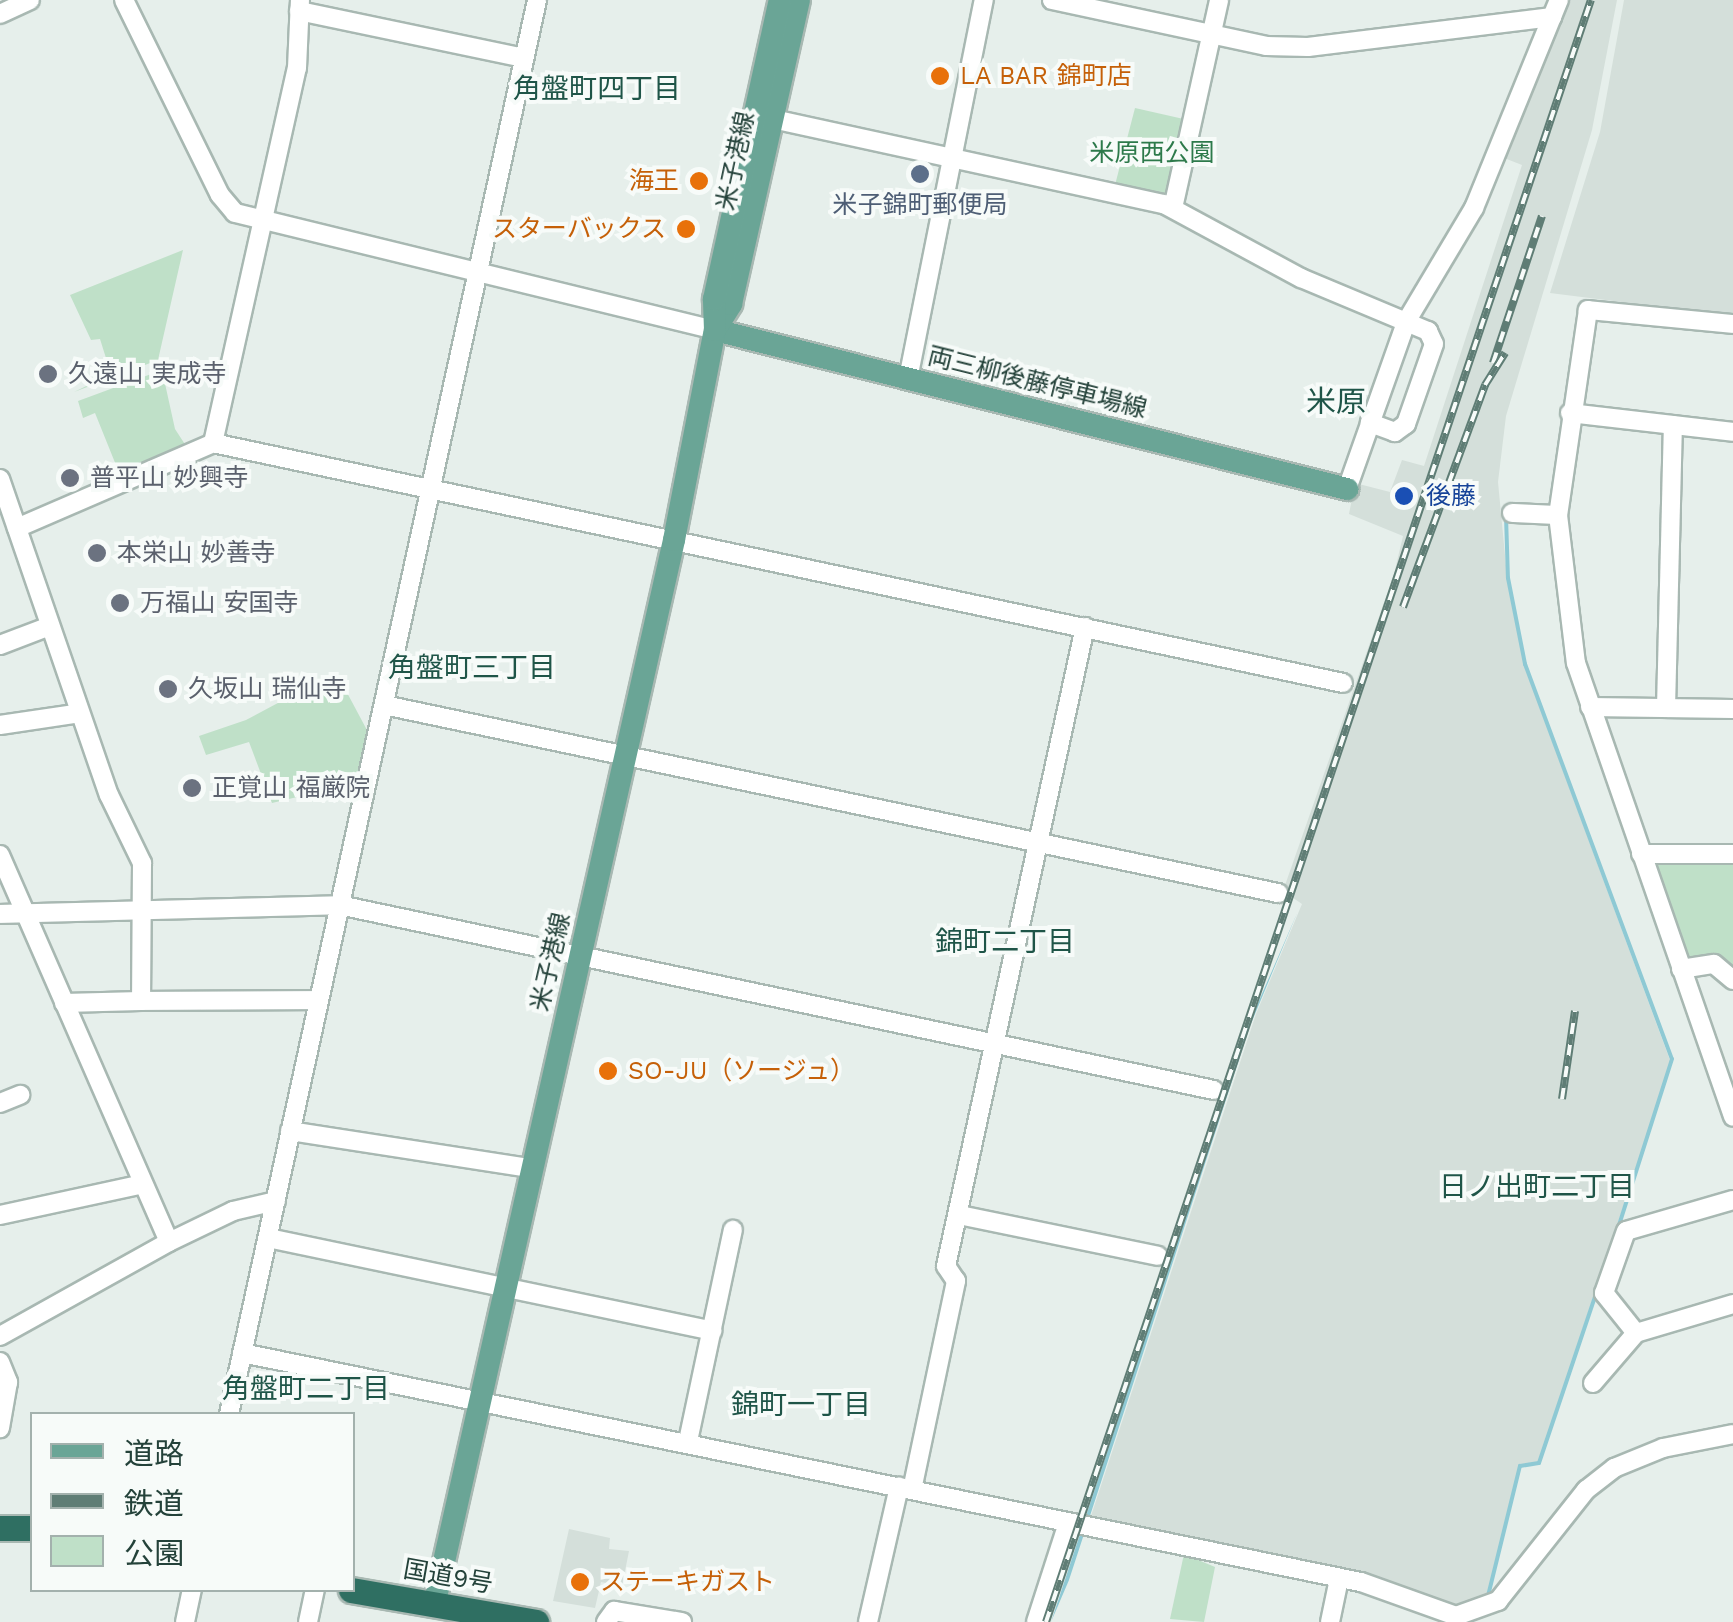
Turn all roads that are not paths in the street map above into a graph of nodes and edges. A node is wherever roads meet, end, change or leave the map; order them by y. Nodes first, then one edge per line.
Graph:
1 (30, 0) edge
2 (124, 0) edge
3 (536, 0) edge
4 (780, 0) edge
5 (799, 0) edge
6 (984, 0) edge
7 (1052, 0) edge
8 (1219, 0) edge
9 (299, 6) edge
10 (1555, 8) edge
11 (0, 14) edge
12 (1213, 33) junction
13 (524, 58) junction
14 (773, 118) junction
15 (950, 158) junction
16 (1173, 208) junction
17 (263, 219) junction
18 (480, 273) junction
19 (1406, 322) junction
20 (1733, 324) edge
21 (714, 330) junction
22 (908, 379) junction
23 (1570, 413) junction
24 (1370, 423) junction
25 (1673, 425) junction
26 (1733, 432) edge
27 (213, 444) junction
28 (0, 479) edge
29 (431, 488) junction
30 (1347, 489) joint
31 (1512, 513) dead end
32 (1558, 515) junction
33 (17, 528) junction
34 (674, 540) junction
35 (50, 626) junction
36 (1085, 627) junction
37 (0, 645) edge
38 (1343, 683) dead end
39 (384, 705) junction
40 (1590, 707) junction
41 (1666, 708) junction
42 (1733, 709) edge
43 (80, 713) junction
44 (0, 726) edge
45 (626, 753) junction
46 (1037, 840) junction
47 (1641, 854) junction
48 (1733, 854) edge
49 (0, 855) edge
50 (1278, 893) dead end
51 (339, 905) junction
52 (142, 908) junction
53 (25, 910) junction
54 (0, 914) edge
55 (582, 954) junction
56 (1681, 969) junction
57 (1733, 980) edge
58 (319, 1000) junction
59 (140, 1001) junction
60 (64, 1003) junction
61 (995, 1042) junction
62 (1214, 1090) dead end
63 (20, 1095) dead end
64 (0, 1103) edge
65 (1733, 1117) edge
66 (290, 1131) junction
67 (529, 1168) junction
68 (143, 1184) junction
69 (1733, 1200) edge
70 (276, 1201) junction
71 (0, 1215) edge
72 (958, 1215) junction
73 (733, 1230) dead end
74 (268, 1238) junction
75 (170, 1242) junction
76 (1158, 1256) dead end
77 (504, 1288) junction
78 (1733, 1304) edge
79 (712, 1331) junction
80 (1636, 1333) junction
81 (0, 1336) edge
82 (242, 1353) junction
83 (0, 1362) edge
84 (1593, 1383) dead end
85 (482, 1399) junction
86 (229, 1412) edge
87 (0, 1428) edge
88 (1733, 1434) edge
89 (688, 1441) junction
90 (905, 1488) junction
91 (0, 1528) edge
92 (30, 1528) edge
93 (1078, 1528) junction
94 (1339, 1579) junction
95 (355, 1591) edge
96 (192, 1592) edge
97 (315, 1592) edge
98 (432, 1614) edge
99 (185, 1622) edge
100 (308, 1622) edge
101 (536, 1622) edge
102 (606, 1622) edge
103 (682, 1622) edge
104 (868, 1622) edge
105 (1036, 1622) edge
106 (1330, 1622) edge

1 - 11 street
2 - 17 street
3 - 13 street
4 - 21 main road, 米子港線
5 - 14 main road, 米子港線
6 - 15 street
7 - 12 street
8 - 12 street
9 - 13 street
9 - 17 street
10 - 12 street
10 - 19 street
12 - 16 street
13 - 18 street
14 - 15 street
14 - 21 main road, 米子港線
15 - 16 street
15 - 22 street
16 - 19 street
17 - 18 street
17 - 27 street
18 - 21 street
18 - 29 street
19 - 24 street
19 - 24 street
20 - 23 street
21 - 22 main road, 両三柳後藤停車場線
21 - 34 main road, 米子港線
22 - 30 main road, 両三柳後藤停車場線
23 - 25 street
23 - 32 street
24 - 30 street
25 - 26 street
25 - 41 street
27 - 29 street
27 - 33 street
28 - 33 street
29 - 34 street
29 - 39 street
31 - 32 street
32 - 40 street
33 - 35 street
34 - 36 street
34 - 45 main road, 米子港線
35 - 37 street
35 - 43 street
36 - 38 street
36 - 46 street
39 - 45 street
39 - 51 street
40 - 41 street
40 - 47 street
41 - 42 street
43 - 44 street
43 - 52 street
45 - 46 street
45 - 55 main road, 米子港線
46 - 50 street
46 - 61 street
47 - 48 street
47 - 56 street
49 - 53 street
51 - 52 street
51 - 55 street
51 - 58 street
52 - 53 street
52 - 59 street
53 - 54 street
53 - 60 street
55 - 61 street
55 - 67 main road, 米子港線
56 - 57 street
56 - 65 street
58 - 59 street
58 - 66 street
59 - 60 street
60 - 68 street
61 - 62 street
61 - 72 street
63 - 64 street
66 - 67 street
66 - 70 street
67 - 77 main road, 米子港線
68 - 71 street
68 - 75 street
69 - 80 street
70 - 74 street
70 - 75 street
72 - 76 street
72 - 90 street
73 - 79 street
74 - 77 street
74 - 82 street
75 - 81 street
77 - 79 street
77 - 85 main road, 米子港線
78 - 80 street
79 - 89 street
80 - 84 street
82 - 85 street
82 - 86 street
83 - 87 street
85 - 89 street
85 - 98 main road, 米子港線
88 - 94 street
89 - 90 street
90 - 93 street
90 - 104 street
91 - 92 highway
93 - 94 street
93 - 105 street
94 - 106 street
95 - 98 highway, 国道9号
96 - 99 street
97 - 100 street
98 - 101 highway, 国道9号
102 - 103 street

